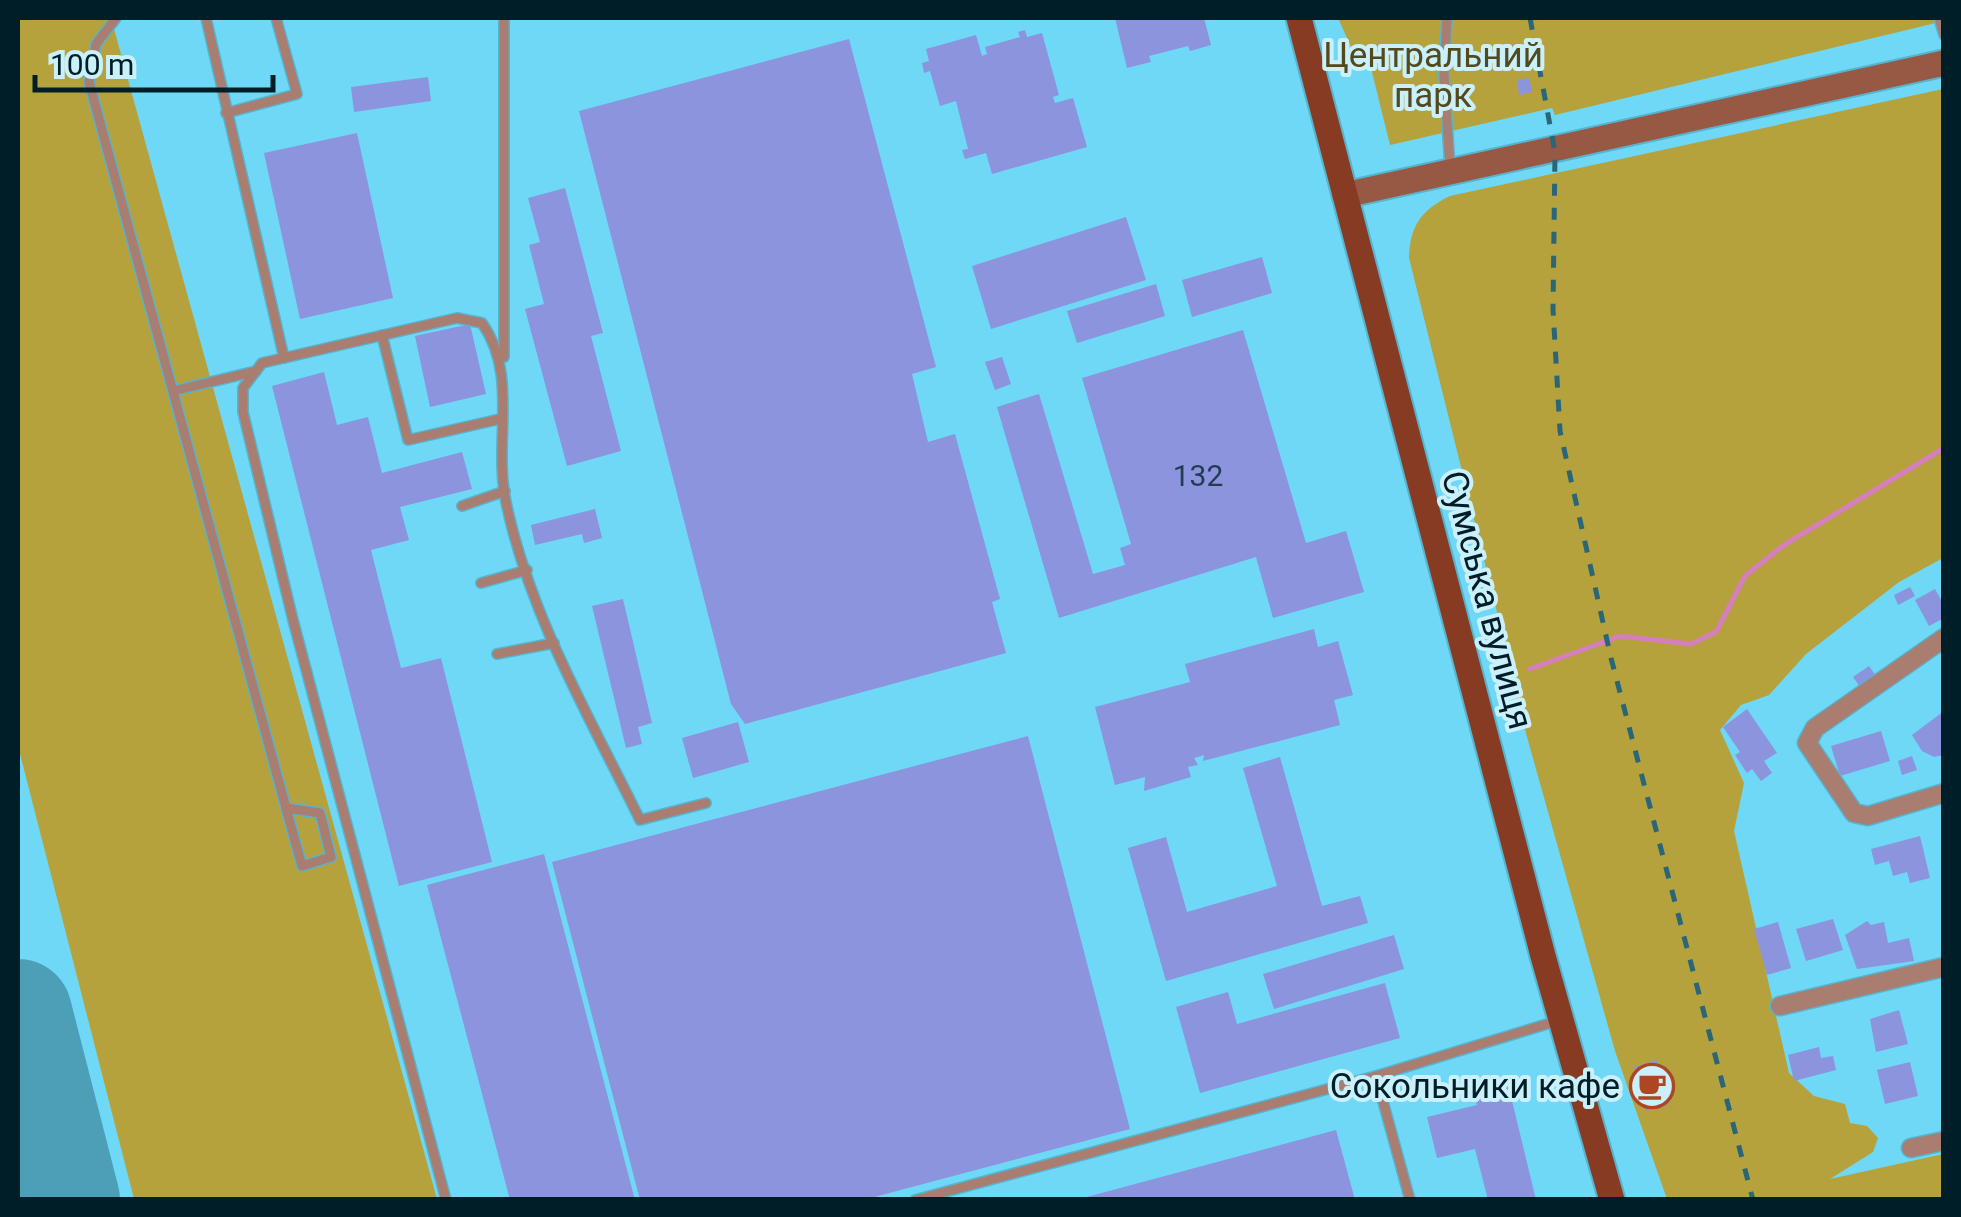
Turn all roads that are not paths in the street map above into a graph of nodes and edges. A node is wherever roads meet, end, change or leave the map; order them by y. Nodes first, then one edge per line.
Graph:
1 (116, 18) edge
2 (206, 18) edge
3 (276, 18) edge
4 (504, 18) edge
5 (1299, 18) edge
6 (1448, 18) edge
7 (1938, 18) edge
8 (1944, 36) edge
9 (1944, 64) edge
10 (226, 113) junction
11 (1451, 173) junction
12 (1346, 195) junction
13 (382, 335) junction
14 (284, 358) junction
15 (256, 371) junction
16 (504, 380) junction
17 (173, 392) junction
18 (500, 419) junction
19 (505, 491) junction
20 (462, 506) dead end
21 (527, 570) junction
22 (480, 583) dead end
23 (1944, 638) edge
24 (554, 643) junction
25 (496, 654) dead end
26 (1944, 793) edge
27 (706, 803) dead end
28 (286, 808) junction
29 (1944, 967) edge
30 (1780, 1006) dead end
31 (1560, 1020) junction
32 (1376, 1076) junction
33 (1944, 1141) edge
34 (1911, 1148) dead end
35 (446, 1200) edge
36 (915, 1200) edge
37 (1410, 1200) edge
38 (1612, 1200) edge

1 - 17 lane
2 - 10 lane
3 - 10 lane
4 - 16 lane
5 - 12 main road, Сумська вулиця
6 - 11 lane
7 - 8 lane
9 - 11 main road
10 - 14 lane
11 - 12 main road
12 - 31 main road, Сумська вулиця
13 - 14 lane
13 - 16 lane
13 - 18 lane
14 - 15 lane
15 - 17 lane
15 - 35 lane
16 - 18 lane
17 - 28 lane
18 - 19 lane
19 - 20 lane
19 - 21 lane
21 - 22 lane
21 - 24 lane
23 - 26 street
24 - 25 lane
24 - 27 lane
28 - 28 lane
29 - 30 street
31 - 32 lane
31 - 38 main road, Сумська вулиця
32 - 36 lane
32 - 37 lane
33 - 34 street

